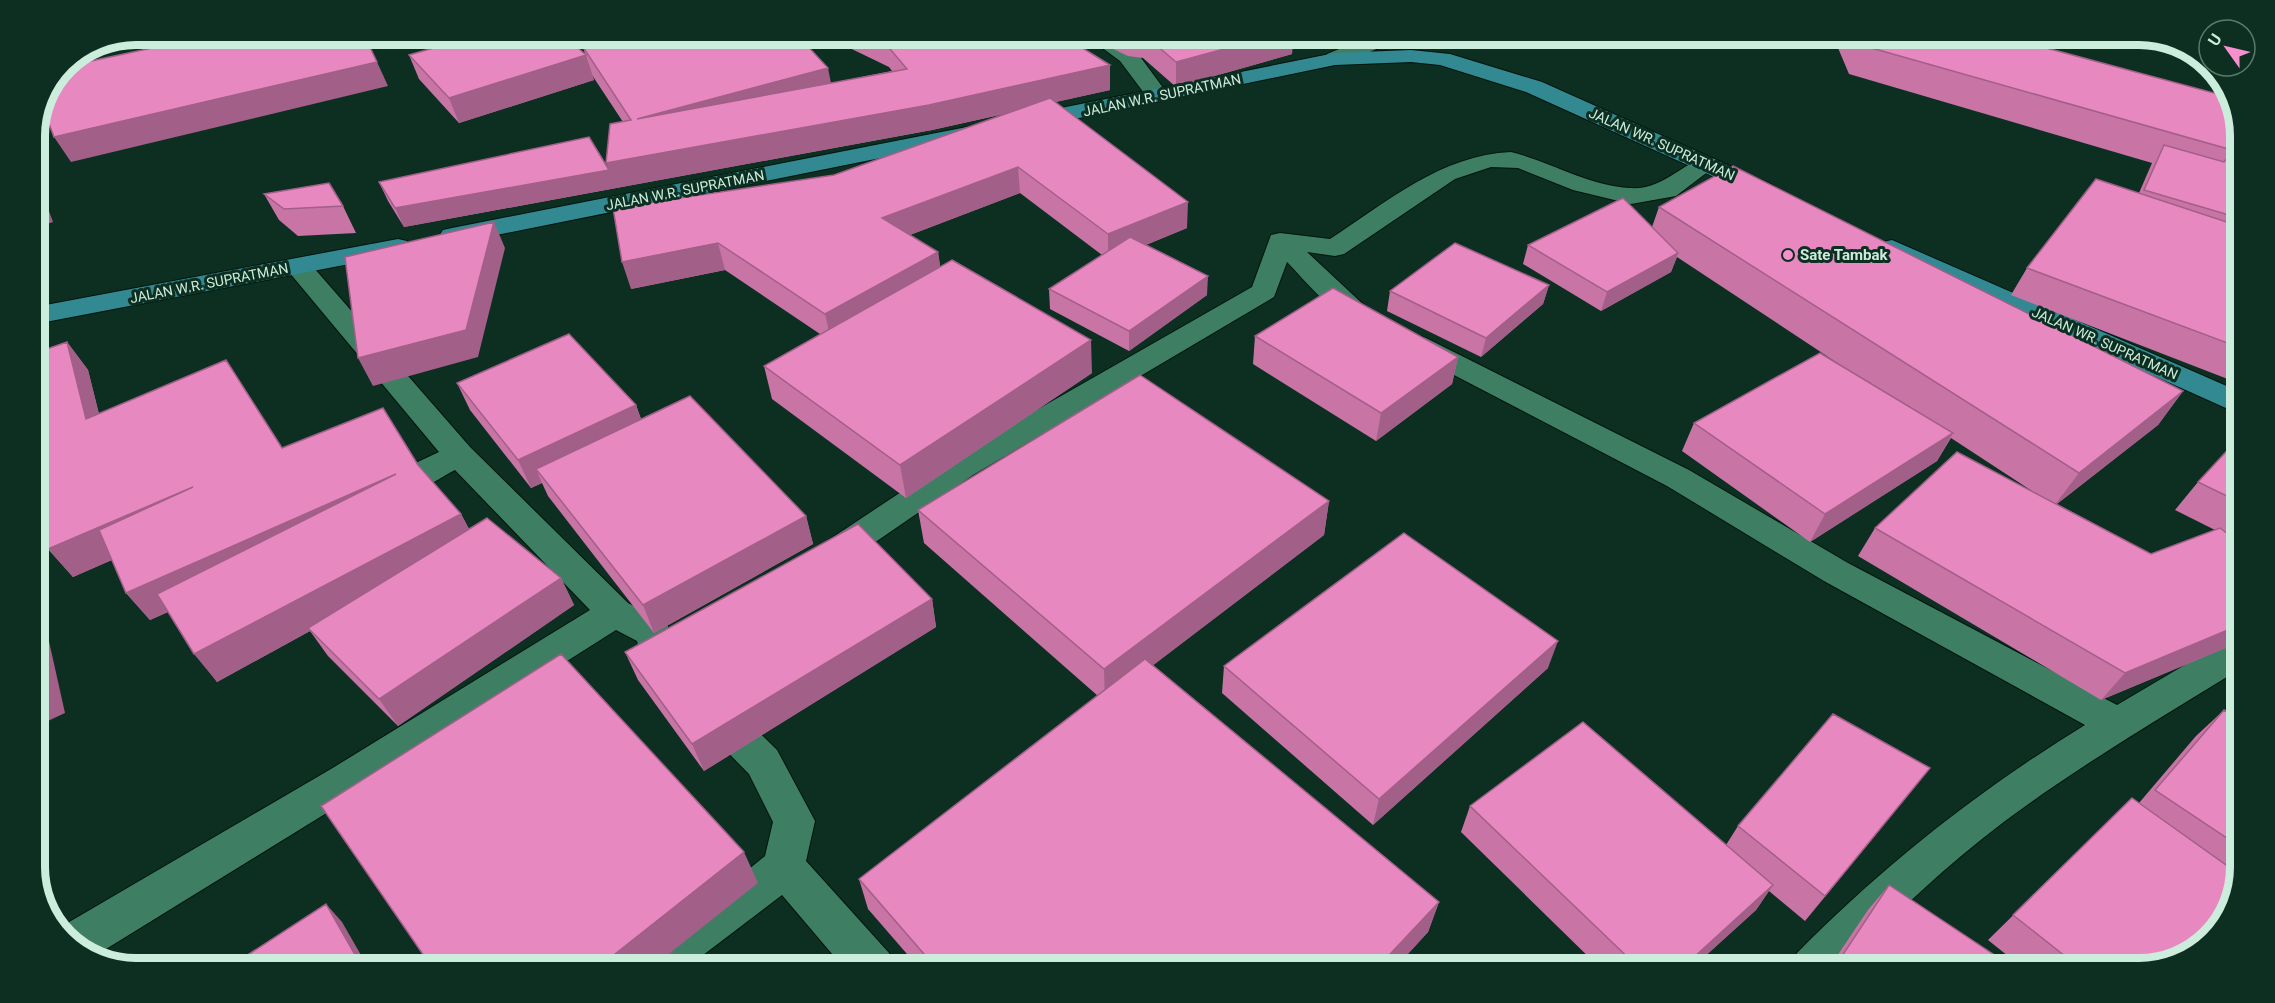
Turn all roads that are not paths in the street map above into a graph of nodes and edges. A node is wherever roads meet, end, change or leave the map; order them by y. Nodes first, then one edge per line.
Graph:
1 (1110, 45) edge
2 (1367, 45) edge
3 (1335, 58) junction
4 (1158, 96) junction
5 (1706, 164) junction
6 (1782, 198) edge
7 (1869, 237) edge
8 (1280, 241) junction
9 (298, 266) junction
10 (45, 314) edge
11 (2230, 399) edge
12 (459, 454) junction
13 (356, 506) edge
14 (809, 570) edge
15 (615, 613) junction
16 (2230, 656) edge
17 (2119, 725) junction
18 (784, 867) junction
19 (1868, 910) junction
20 (1906, 936) edge
21 (81, 939) edge
22 (665, 958) edge
23 (863, 958) edge
24 (1823, 958) edge

1 - 4 street
2 - 3 street
3 - 4 main road, JALAN W.R. SUPRATMAN
3 - 5 main road, JALAN WR. SUPRATMAN
4 - 9 main road, JALAN W.R. SUPRATMAN
5 - 6 main road, JALAN WR. SUPRATMAN
5 - 8 street
7 - 11 main road, JALAN WR. SUPRATMAN
8 - 14 street
8 - 17 street
9 - 10 main road, JALAN W.R. SUPRATMAN
9 - 12 street
12 - 13 street
12 - 15 street
15 - 18 street
15 - 21 street
16 - 17 street
17 - 19 street
18 - 22 street
18 - 23 street
19 - 20 street
19 - 24 street

